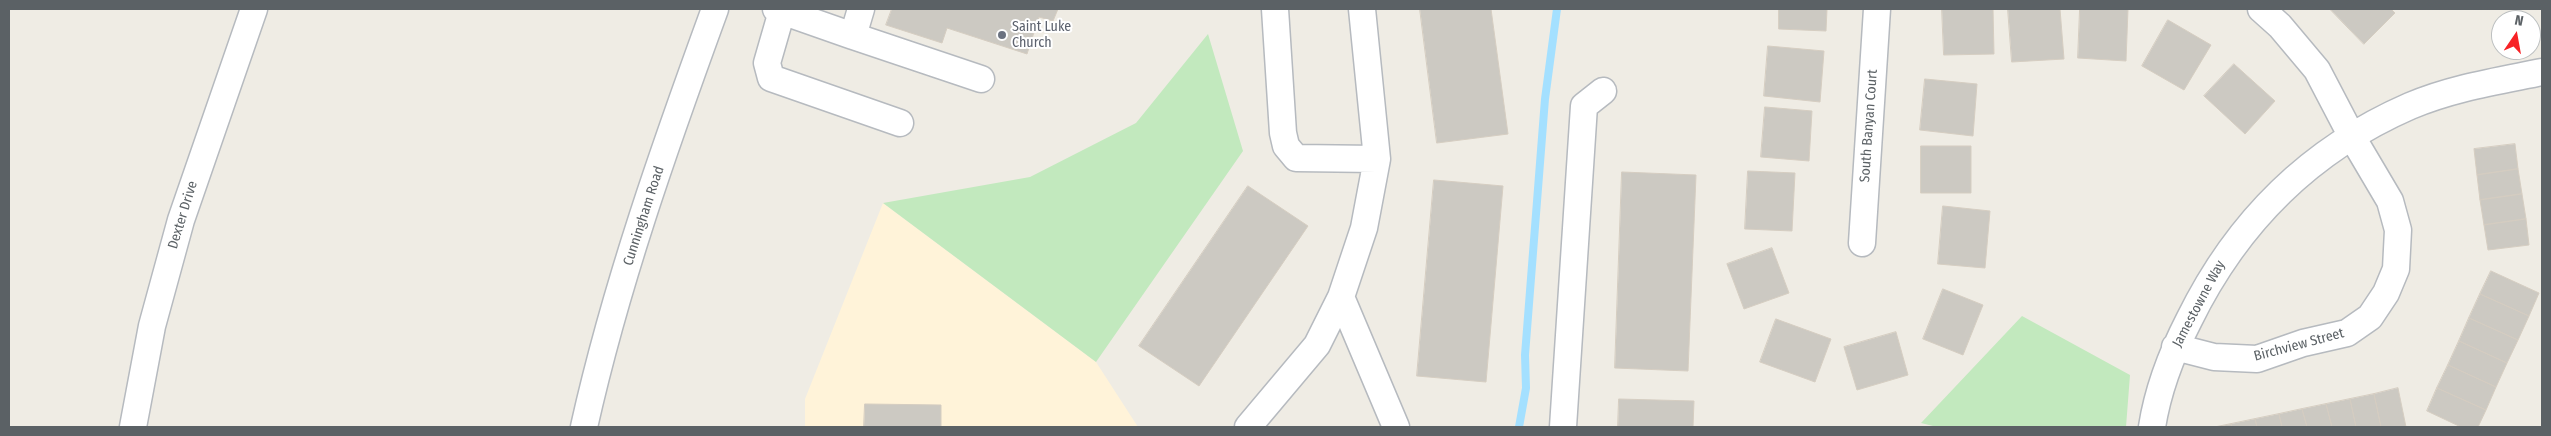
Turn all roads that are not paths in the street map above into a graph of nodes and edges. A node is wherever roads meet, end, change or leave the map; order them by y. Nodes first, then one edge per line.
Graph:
1 (254, 9) edge
2 (715, 9) edge
3 (861, 9) edge
4 (1275, 9) edge
5 (1362, 9) edge
6 (1877, 9) edge
7 (2261, 9) edge
8 (779, 10) edge
9 (853, 36) junction
10 (2542, 72) edge
11 (981, 80) dead end
12 (1603, 91) dead end
13 (900, 123) dead end
14 (2351, 135) junction
15 (1377, 159) junction
16 (1862, 243) dead end
17 (1341, 297) junction
18 (2175, 347) junction
19 (133, 427) edge
20 (584, 427) edge
21 (1248, 427) edge
22 (1396, 427) edge
23 (1563, 427) edge
24 (2152, 427) edge

1 - 19 street, Dexter Drive
2 - 20 street, Cunningham Road
3 - 9 street
4 - 15 street
5 - 15 street
6 - 16 street, South Banyan Court
7 - 14 street, Birchview Street
8 - 9 street
8 - 13 street
9 - 11 street
10 - 14 street, Jamestowne Way
12 - 23 street
14 - 18 street, Jamestowne Way
14 - 18 street, Birchview Street
15 - 17 street
17 - 21 street
17 - 22 street
18 - 24 street, Jamestowne Way

